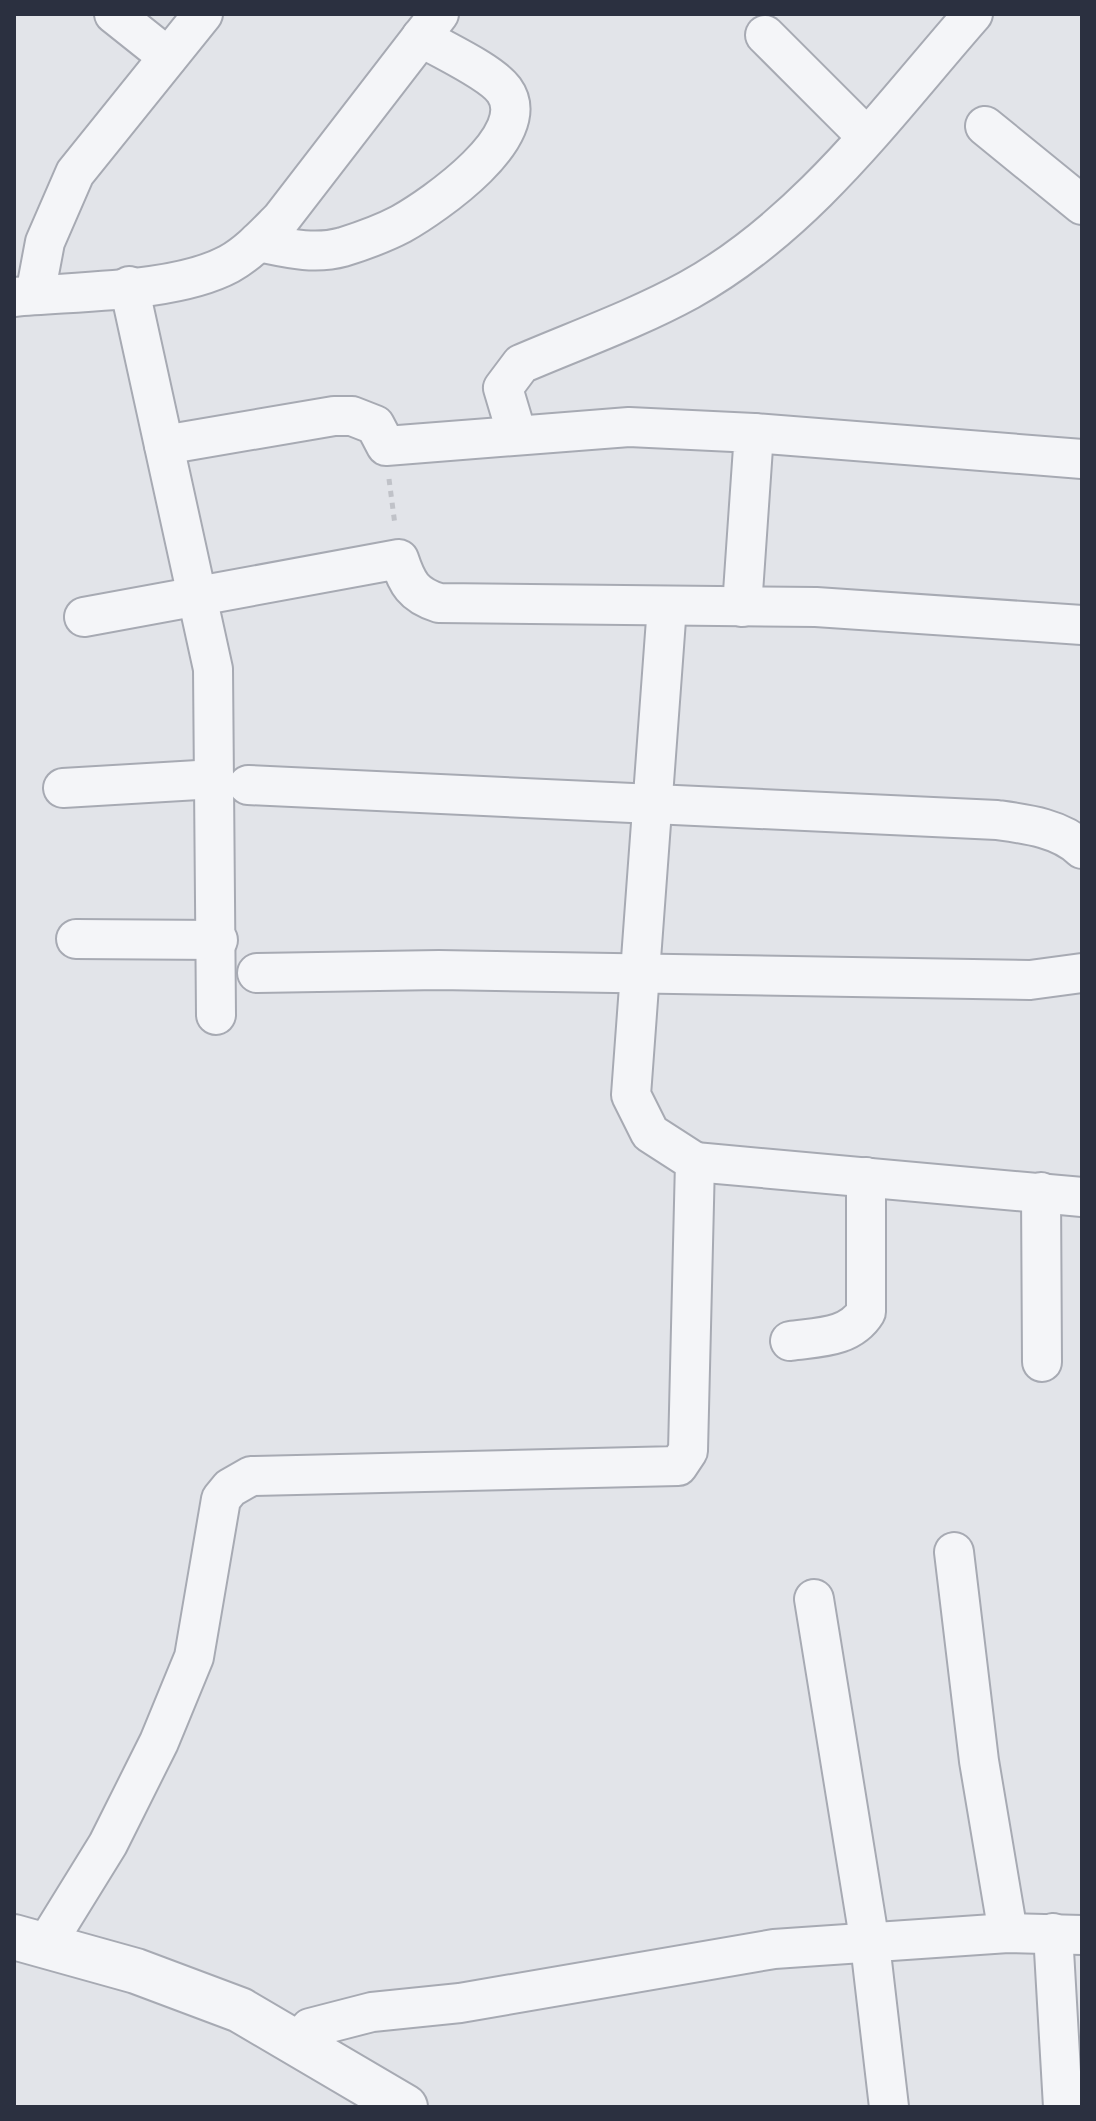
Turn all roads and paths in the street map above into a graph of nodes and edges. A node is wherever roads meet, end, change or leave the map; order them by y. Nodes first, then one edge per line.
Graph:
1 (114, 14) edge
2 (203, 14) edge
3 (973, 14) edge
4 (430, 26) edge
5 (765, 35) dead end
6 (168, 57) junction
7 (985, 126) dead end
8 (866, 136) junction
9 (1082, 205) edge
10 (258, 242) junction
11 (129, 286) junction
12 (25, 296) edge
13 (754, 433) junction
14 (517, 435) junction
15 (164, 445) junction
16 (386, 446) junction
17 (1082, 459) edge
18 (399, 559) junction
19 (197, 595) junction
20 (667, 606) junction
21 (742, 607) junction
22 (84, 617) dead end
23 (1082, 625) edge
24 (232, 782) junction
25 (63, 788) dead end
26 (650, 806) junction
27 (1082, 849) edge
28 (76, 939) dead end
29 (218, 940) junction
30 (257, 973) dead end
31 (1082, 973) edge
32 (642, 975) junction
33 (216, 1015) dead end
34 (695, 1162) junction
35 (866, 1177) junction
36 (1041, 1192) junction
37 (1082, 1197) edge
38 (790, 1341) dead end
39 (1042, 1362) dead end
40 (954, 1552) dead end
41 (814, 1599) dead end
42 (1008, 1933) junction
43 (1068, 1934) edge
44 (30, 1941) edge
45 (870, 1944) junction
46 (299, 2041) junction
47 (405, 2107) edge
48 (889, 2107) edge
49 (1063, 2107) edge

1 - 6 street
2 - 6 street
3 - 8 street
4 - 10 street
4 - 10 street
5 - 8 street
6 - 12 street
7 - 9 street
8 - 14 street
10 - 11 street
11 - 12 street
11 - 15 street
13 - 14 street
13 - 17 street
13 - 21 street
14 - 16 street
15 - 16 street
15 - 19 street
16 - 18 path
18 - 19 street
18 - 20 street
19 - 22 street
19 - 24 street
20 - 21 street
20 - 26 street
21 - 23 street
24 - 25 street
24 - 26 street
24 - 29 street
26 - 27 street
26 - 32 street
28 - 29 street
29 - 33 street
30 - 32 street
31 - 32 street
32 - 34 street
34 - 35 street
34 - 44 street
35 - 36 street
35 - 38 street
36 - 37 street
36 - 39 street
40 - 42 street
41 - 45 street
42 - 43 street
42 - 45 street
43 - 49 street
44 - 46 street
45 - 46 street
45 - 48 street
46 - 47 street

